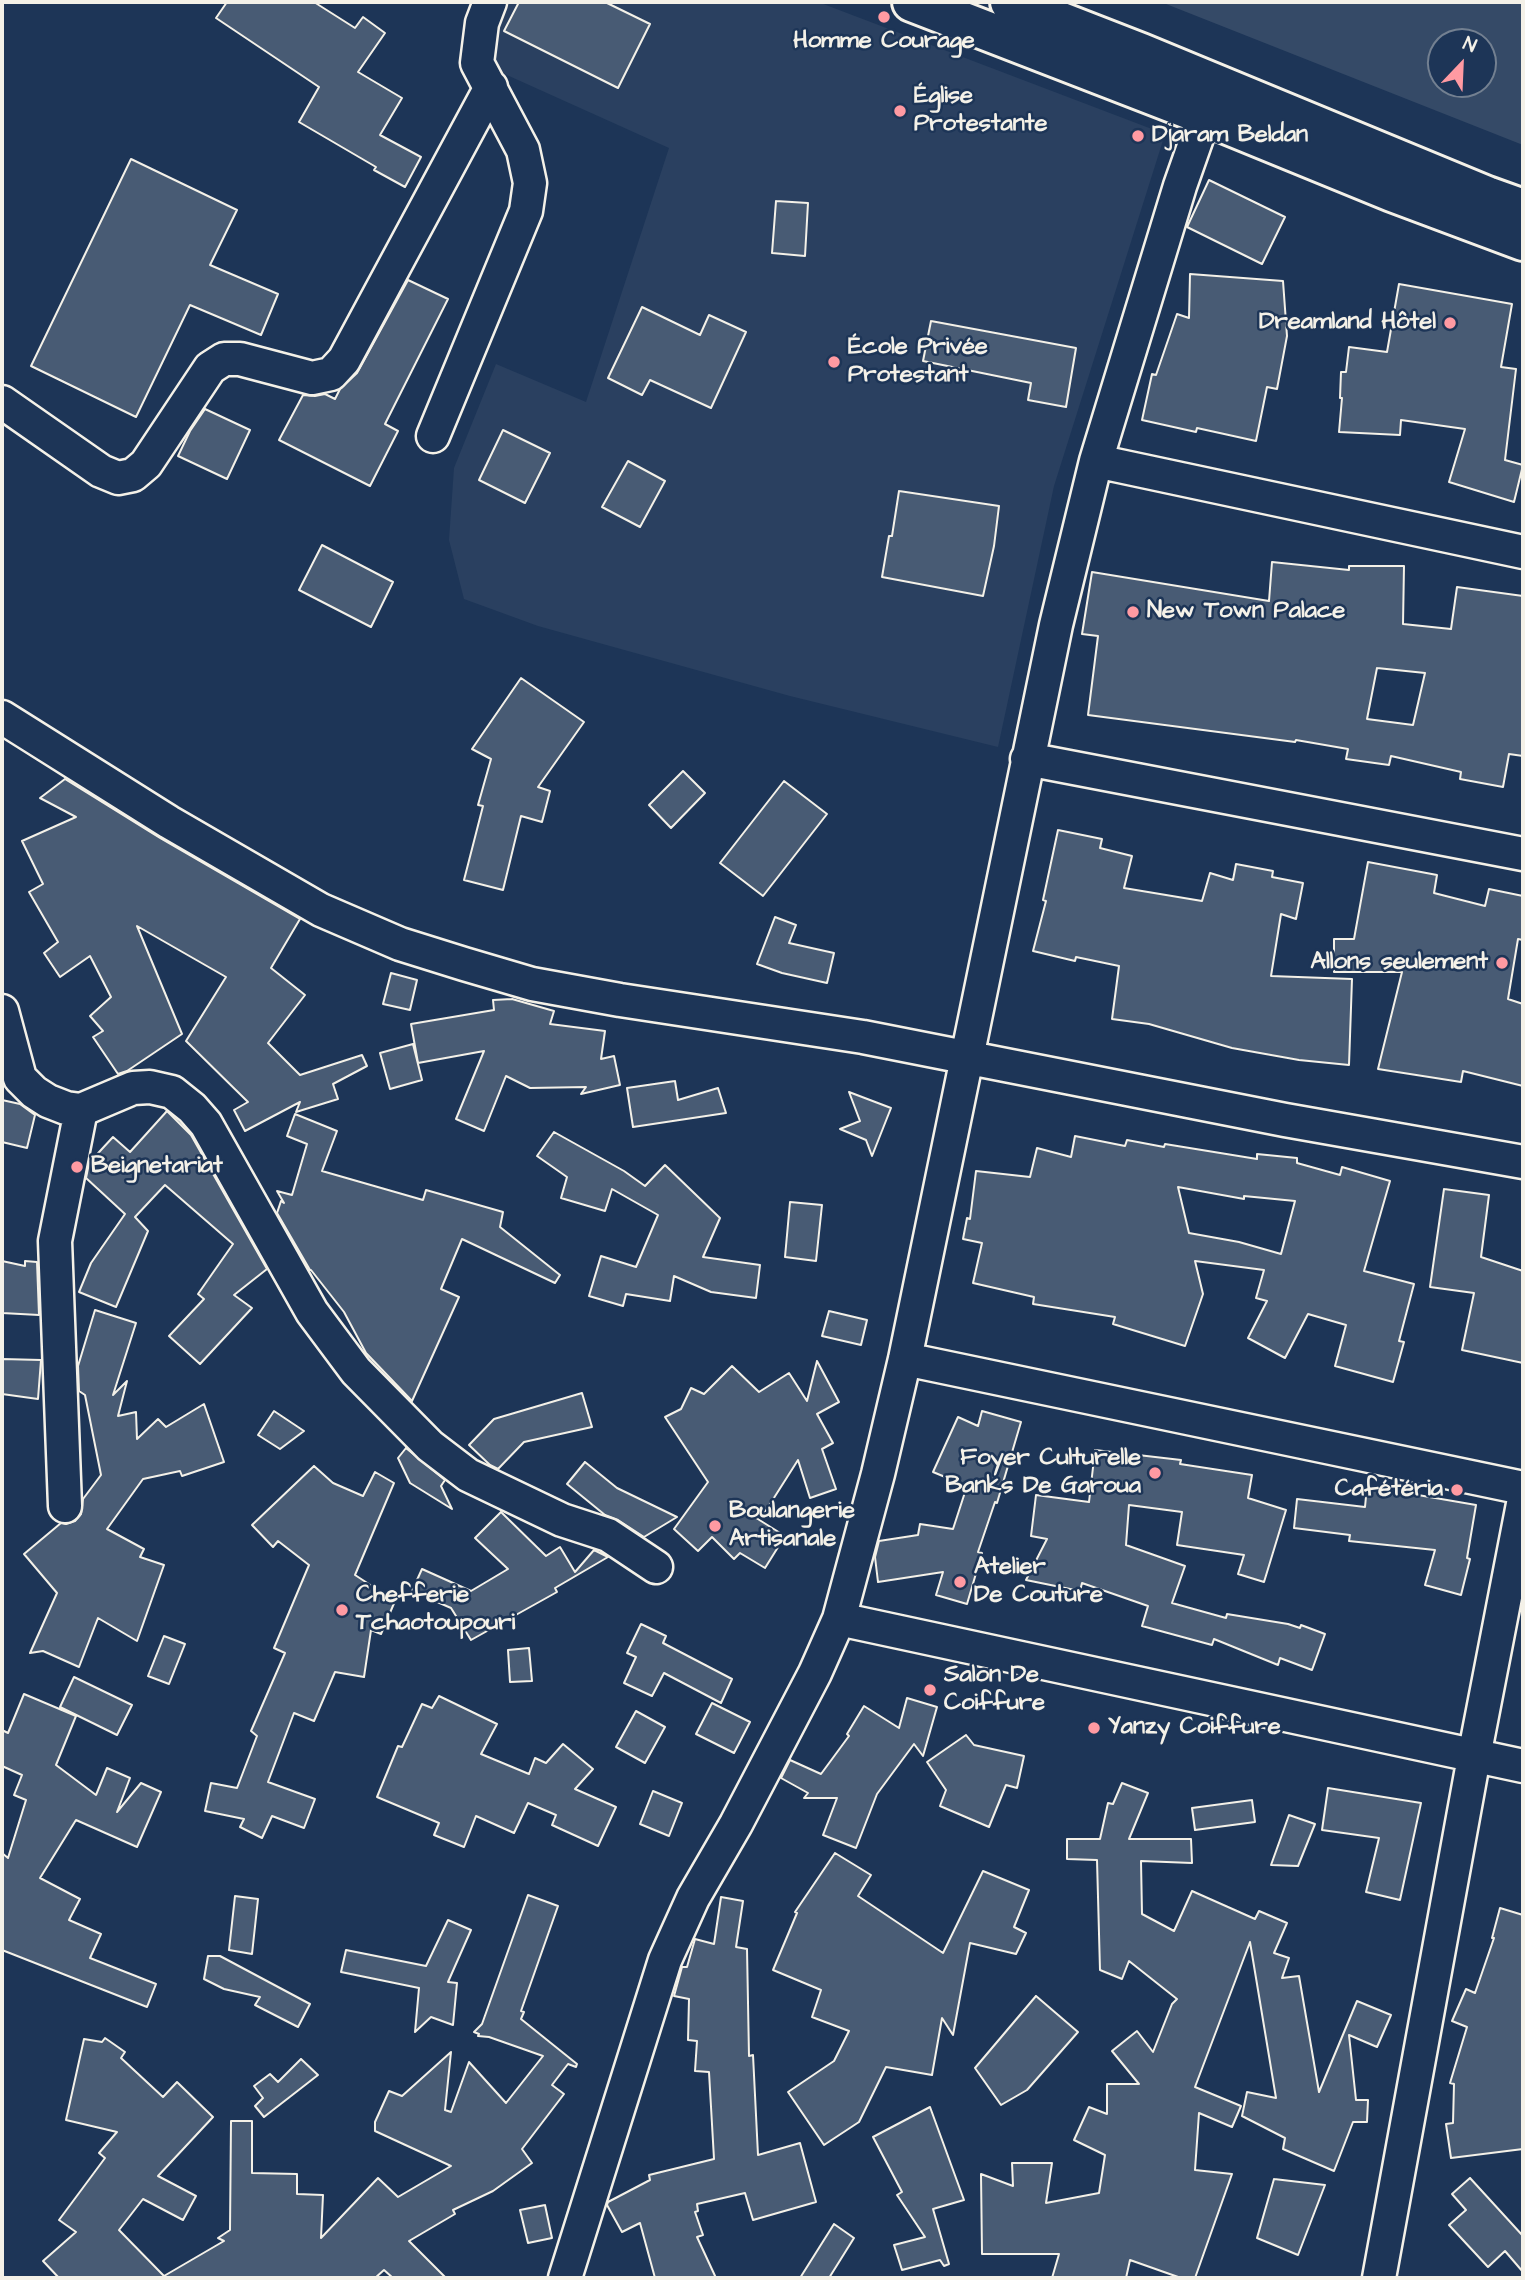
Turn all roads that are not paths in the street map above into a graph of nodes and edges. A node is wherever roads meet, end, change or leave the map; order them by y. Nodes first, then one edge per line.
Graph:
1 (490, 2) edge
2 (912, 2) edge
3 (1010, 2) edge
4 (491, 87) junction
5 (1210, 99) junction
6 (1523, 209) edge
7 (1523, 241) edge
8 (2, 402) edge
9 (433, 436) dead end
10 (1096, 461) junction
11 (1523, 552) edge
12 (2, 717) edge
13 (1027, 759) junction
14 (1523, 854) edge
15 (2, 1011) edge
16 (967, 1058) junction
17 (11, 1079) edge
18 (81, 1110) junction
19 (1523, 1162) edge
20 (905, 1359) junction
21 (1523, 1488) edge
22 (1523, 1504) edge
23 (65, 1506) dead end
24 (656, 1567) dead end
25 (839, 1619) junction
26 (1474, 1757) junction
27 (1523, 1766) edge
28 (565, 2278) edge
29 (1379, 2278) edge

1 - 4 street
2 - 5 main road
3 - 5 main road
4 - 8 street
4 - 9 street
5 - 6 main road
5 - 7 main road
5 - 10 street
10 - 11 street
10 - 13 street
12 - 16 street
13 - 14 street
13 - 16 street
15 - 17 street
16 - 19 street
16 - 20 street
17 - 18 street
18 - 23 street
18 - 24 street
20 - 21 street
20 - 25 street
22 - 26 street
25 - 26 street
25 - 28 street
26 - 27 street
26 - 29 street

